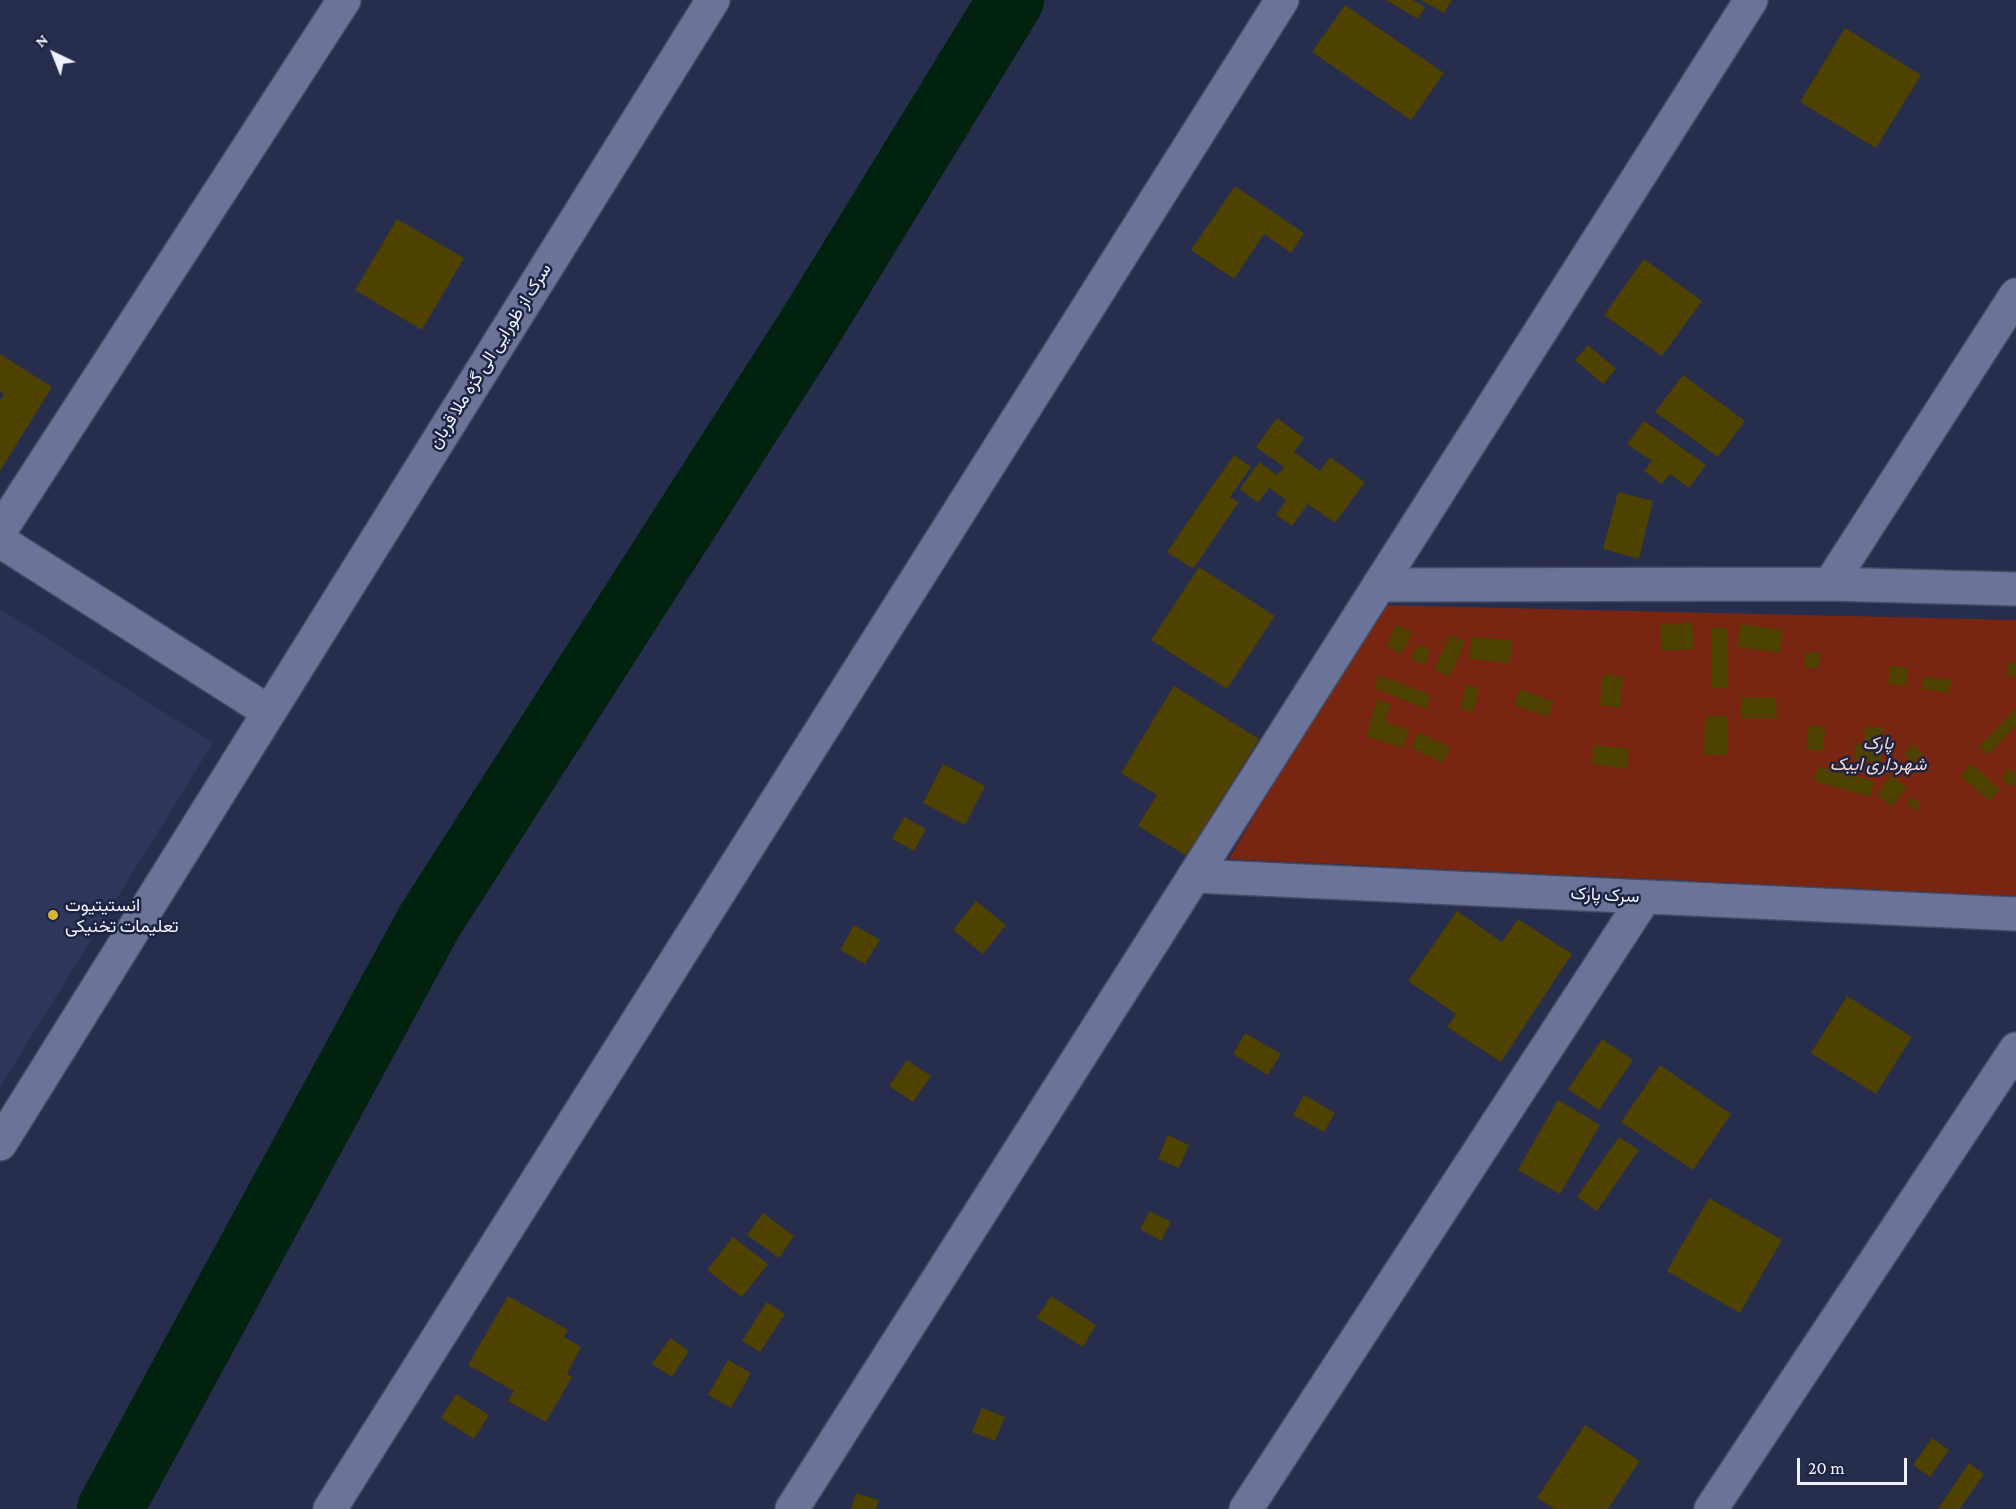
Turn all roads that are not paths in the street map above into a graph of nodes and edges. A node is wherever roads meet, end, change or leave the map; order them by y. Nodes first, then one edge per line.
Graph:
1 (344, 0) edge
2 (713, 0) edge
3 (1282, 0) edge
4 (1751, 0) edge
5 (2016, 295) edge
6 (0, 531) edge
7 (0, 542) edge
8 (1830, 584) junction
9 (1379, 585) junction
10 (2016, 589) edge
11 (269, 712) junction
12 (1194, 876) junction
13 (1645, 897) junction
14 (2016, 914) edge
15 (2016, 1049) edge
16 (0, 1144) edge
17 (330, 1509) edge
18 (792, 1509) edge
19 (1246, 1509) edge
20 (1711, 1509) edge

1 - 6 street
2 - 11 street, سرک از ظورایی الی گزه ملا قربان
3 - 17 street
4 - 9 street
5 - 8 street
7 - 11 street
8 - 9 street
8 - 10 street
9 - 12 street
11 - 16 street, سرک از ظورایی الی گزه ملا قربان
12 - 13 street, سرک پارک
12 - 18 street
13 - 14 street, سرک پارک
13 - 19 street
15 - 20 street

